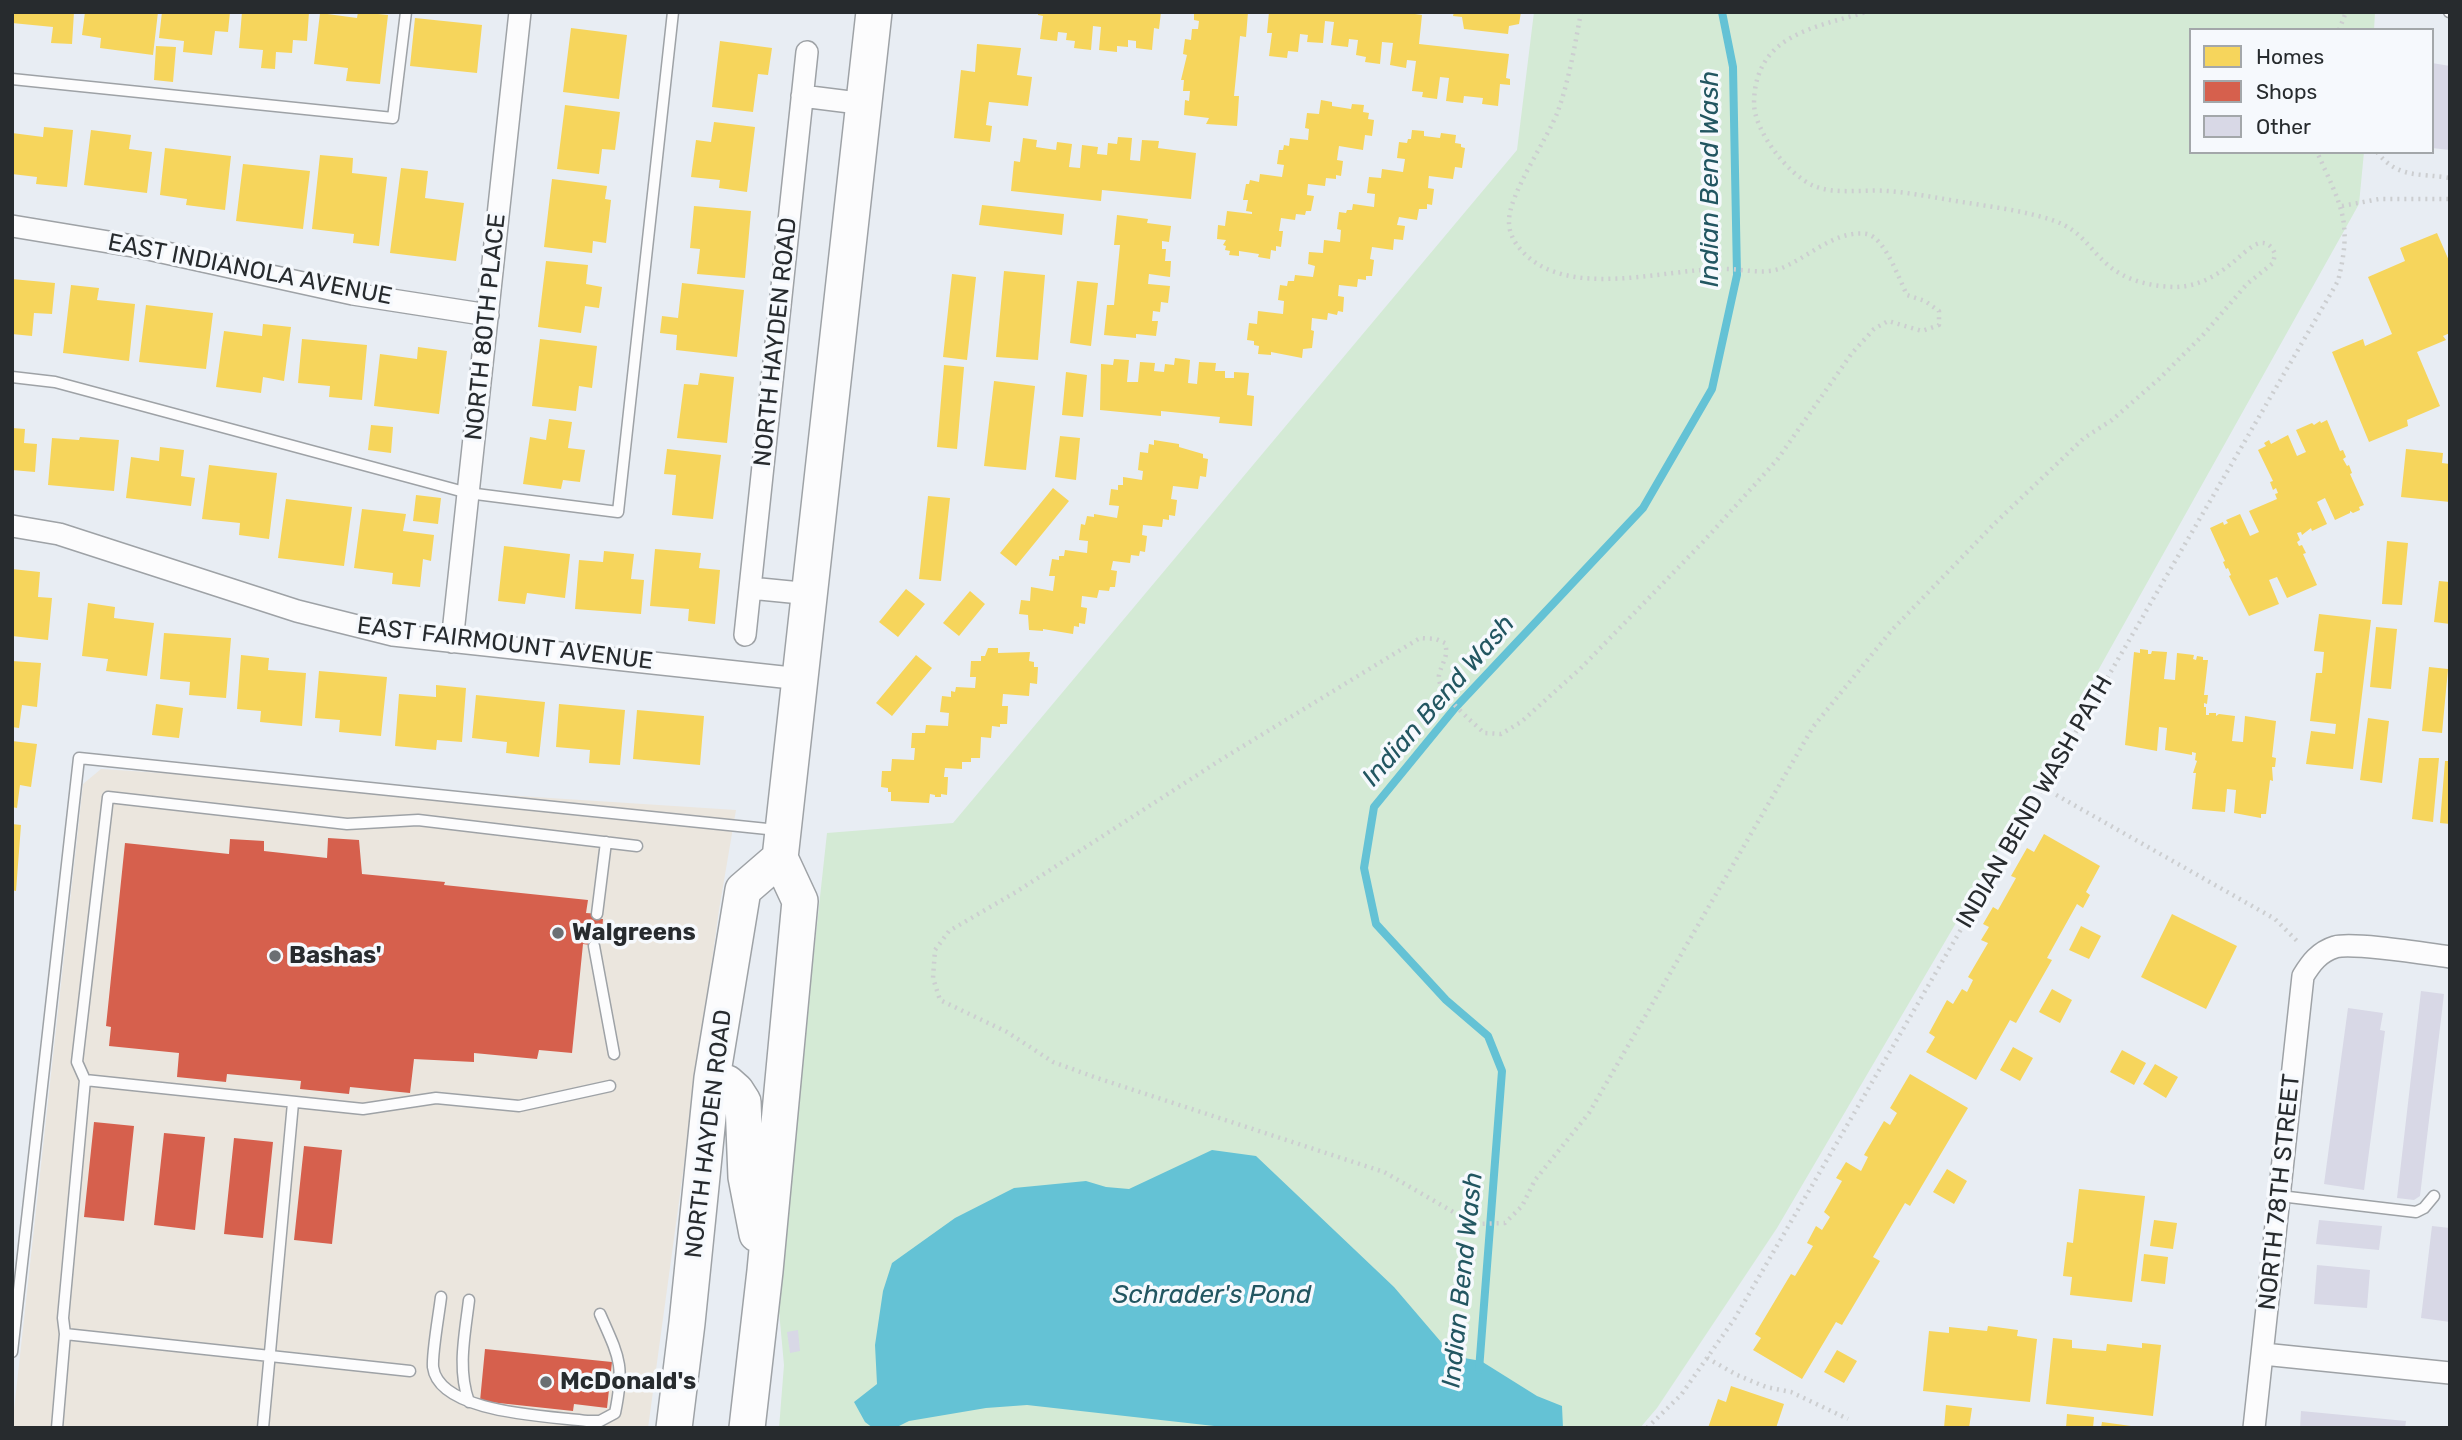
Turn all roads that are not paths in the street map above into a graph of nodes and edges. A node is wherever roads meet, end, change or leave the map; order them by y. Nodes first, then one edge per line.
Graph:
1 (406, 12) edge
2 (520, 12) edge
3 (673, 12) edge
4 (869, 13) edge
5 (807, 52) dead end
6 (12, 79) edge
7 (802, 96) junction
8 (866, 104) junction
9 (12, 226) edge
10 (488, 314) junction
11 (12, 377) edge
12 (468, 493) junction
13 (12, 526) edge
14 (750, 588) junction
15 (811, 594) junction
16 (745, 635) dead end
17 (452, 642) junction
18 (801, 679) junction
19 (606, 842) junction
20 (782, 844) junction
21 (638, 846) dead end
22 (597, 914) dead end
23 (594, 946) dead end
24 (2450, 957) edge
25 (614, 1054) dead end
26 (712, 1078) junction
27 (85, 1080) junction
28 (610, 1086) dead end
29 (293, 1103) junction
30 (2280, 1196) junction
31 (2434, 1196) dead end
32 (765, 1271) junction
33 (441, 1297) dead end
34 (469, 1300) dead end
35 (600, 1314) dead end
36 (65, 1334) junction
37 (12, 1352) edge
38 (2263, 1354) junction
39 (269, 1356) junction
40 (410, 1371) dead end
41 (2450, 1373) edge
42 (469, 1402) junction
43 (57, 1428) edge
44 (263, 1428) edge
45 (674, 1428) edge
46 (747, 1428) edge
47 (2254, 1428) edge

1 - 6 lane
2 - 10 street, NORTH 80TH PLACE
3 - 12 lane
4 - 8 main road
5 - 7 street, NORTH HAYDEN ROAD
7 - 8 street
7 - 14 street, NORTH HAYDEN ROAD
8 - 15 main road
9 - 10 street, EAST INDIANOLA AVENUE
10 - 12 street, NORTH 80TH PLACE
11 - 12 lane
12 - 17 street, NORTH 80TH PLACE
13 - 17 street, EAST FAIRMOUNT AVENUE
14 - 15 street
14 - 16 street, NORTH HAYDEN ROAD
15 - 18 main road
17 - 18 street, EAST FAIRMOUNT AVENUE
18 - 20 main road
19 - 21 lane
19 - 22 lane
19 - 27 lane
20 - 26 main road, NORTH HAYDEN ROAD
20 - 32 main road
20 - 37 lane
23 - 25 lane
24 - 30 street, NORTH 78TH STREET
26 - 32 main road
26 - 45 main road, NORTH HAYDEN ROAD
27 - 29 lane
27 - 36 lane
28 - 29 lane
29 - 39 lane
30 - 31 lane
30 - 38 street, NORTH 78TH STREET
32 - 46 main road
33 - 42 lane
34 - 42 lane
35 - 42 lane
36 - 39 lane
36 - 43 lane
38 - 41 street
38 - 47 street, NORTH 78TH STREET
39 - 40 lane
39 - 44 lane

